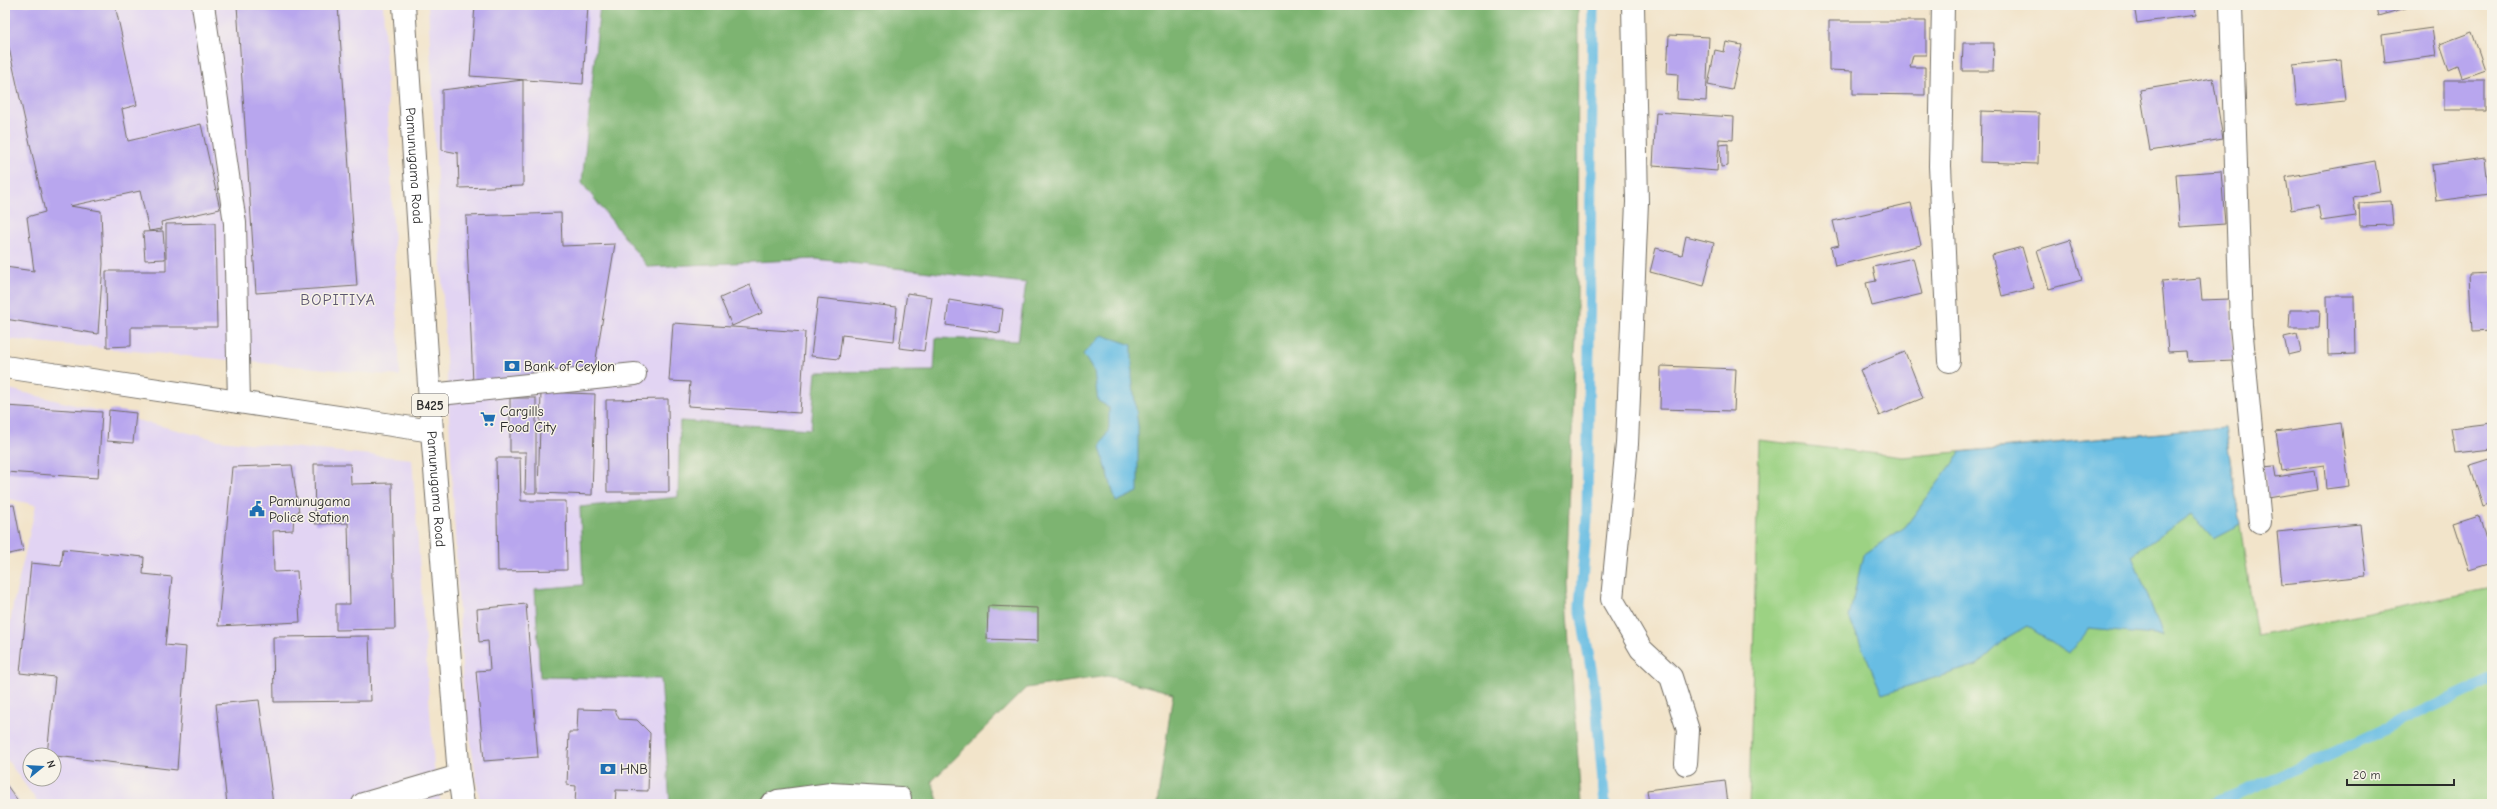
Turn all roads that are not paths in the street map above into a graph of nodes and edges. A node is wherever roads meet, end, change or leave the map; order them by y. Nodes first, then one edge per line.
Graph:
1 (203, 5) edge
2 (404, 5) edge
3 (1633, 5) edge
4 (1943, 5) edge
5 (2231, 5) edge
6 (1949, 361) dead end
7 (5, 367) edge
8 (635, 374) dead end
9 (430, 395) junction
10 (239, 402) junction
11 (432, 431) junction
12 (2260, 522) dead end
13 (1686, 764) dead end
14 (459, 776) junction
15 (900, 798) dead end
16 (363, 804) edge
17 (463, 804) edge
18 (771, 804) edge

1 - 10 street
2 - 9 street, Pamunugama Road / B425
3 - 13 street
4 - 6 street
5 - 12 street
7 - 10 street
8 - 9 street
9 - 11 street, Pamunugama Road / B425
10 - 11 street
11 - 14 street, Pamunugama Road / B425
14 - 16 street
14 - 17 street, Pamunugama Road / B425
15 - 18 street

